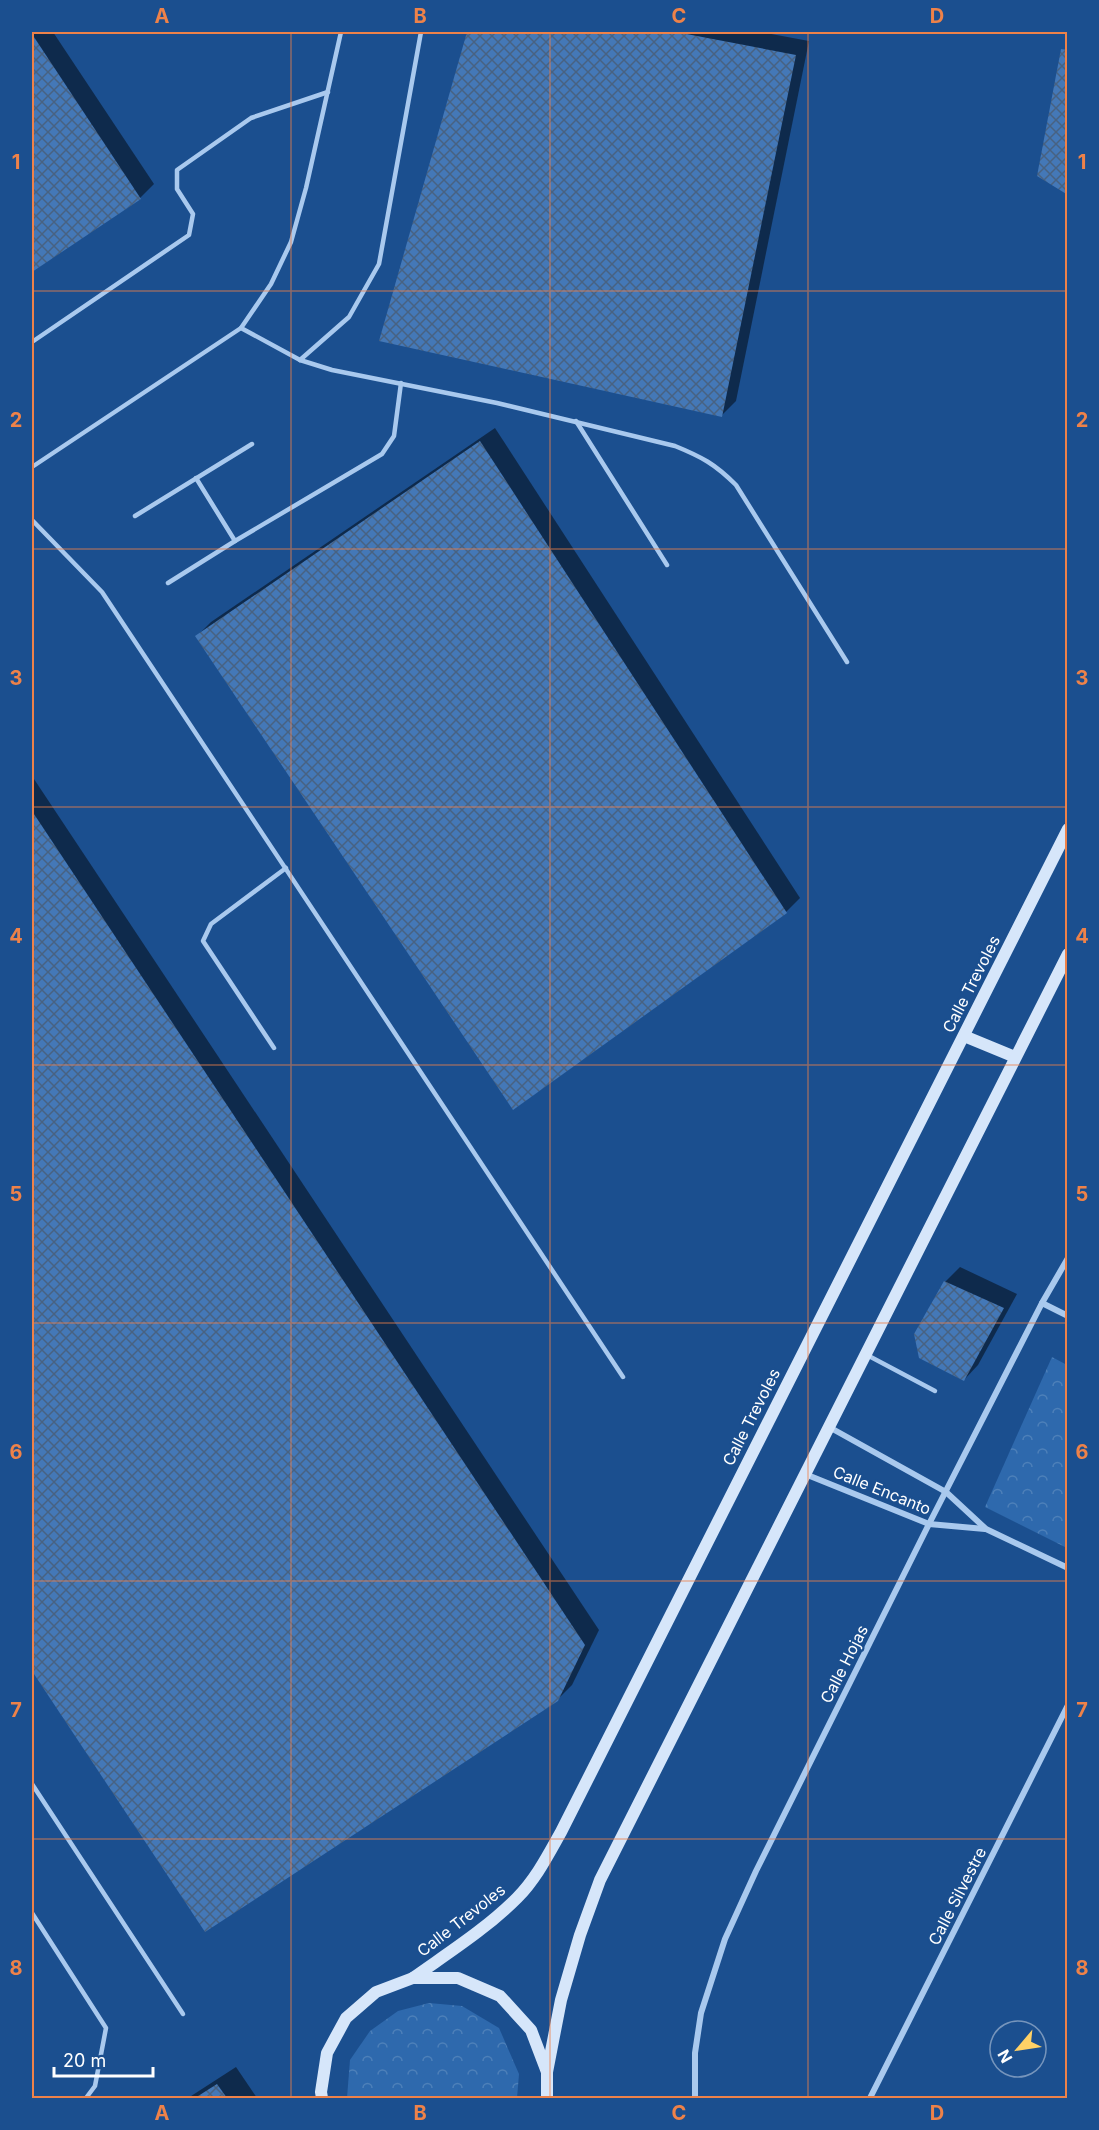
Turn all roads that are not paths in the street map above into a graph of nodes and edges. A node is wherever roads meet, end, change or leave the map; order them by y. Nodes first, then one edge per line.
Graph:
1 (341, 32) edge
2 (421, 32) edge
3 (328, 92) junction
4 (241, 328) junction
5 (32, 342) edge
6 (300, 360) junction
7 (401, 383) junction
8 (576, 421) junction
9 (252, 444) dead end
10 (32, 467) edge
11 (196, 478) junction
12 (135, 516) dead end
13 (32, 520) edge
14 (236, 540) junction
15 (667, 566) dead end
16 (168, 583) dead end
17 (847, 662) dead end
18 (1068, 829) edge
19 (286, 868) junction
20 (1068, 954) edge
21 (964, 1036) junction
22 (274, 1048) dead end
23 (1015, 1058) junction
24 (1068, 1258) edge
25 (1042, 1303) junction
26 (1068, 1316) edge
27 (865, 1354) junction
28 (623, 1377) dead end
29 (935, 1391) dead end
30 (828, 1426) junction
31 (804, 1474) junction
32 (946, 1492) junction
33 (929, 1524) junction
34 (986, 1529) junction
35 (1068, 1568) edge
36 (1068, 1705) edge
37 (32, 1784) edge
38 (32, 1914) edge
39 (413, 1978) junction
40 (183, 2014) dead end
41 (547, 2072) junction
42 (86, 2098) edge
43 (322, 2098) edge
44 (547, 2098) edge
45 (694, 2098) edge
46 (870, 2098) edge

1 - 3 lane
2 - 6 lane
3 - 4 lane
3 - 5 lane
4 - 6 lane
4 - 10 lane
6 - 7 lane
7 - 8 lane
7 - 14 lane
8 - 15 lane
8 - 17 lane
9 - 11 lane
11 - 12 lane
11 - 14 lane
13 - 19 lane
14 - 16 lane
18 - 21 street, Calle Trevoles
19 - 22 lane
19 - 28 lane
20 - 23 street
21 - 23 street
21 - 39 street, Calle Trevoles
23 - 27 street
24 - 25 street, Calle Hojas
25 - 26 street
25 - 32 street, Calle Hojas
27 - 29 lane
27 - 30 street
30 - 31 street
30 - 32 street, Calle Encanto
31 - 33 street, Calle Encanto
31 - 41 street
32 - 33 street, Calle Hojas
32 - 34 street, Calle Encanto
33 - 34 street, Calle Encanto
33 - 45 street, Calle Hojas
34 - 35 street, Calle Encanto
36 - 46 street, Calle Silvestre
37 - 40 lane
38 - 42 lane
39 - 41 street
39 - 43 street
41 - 44 street

